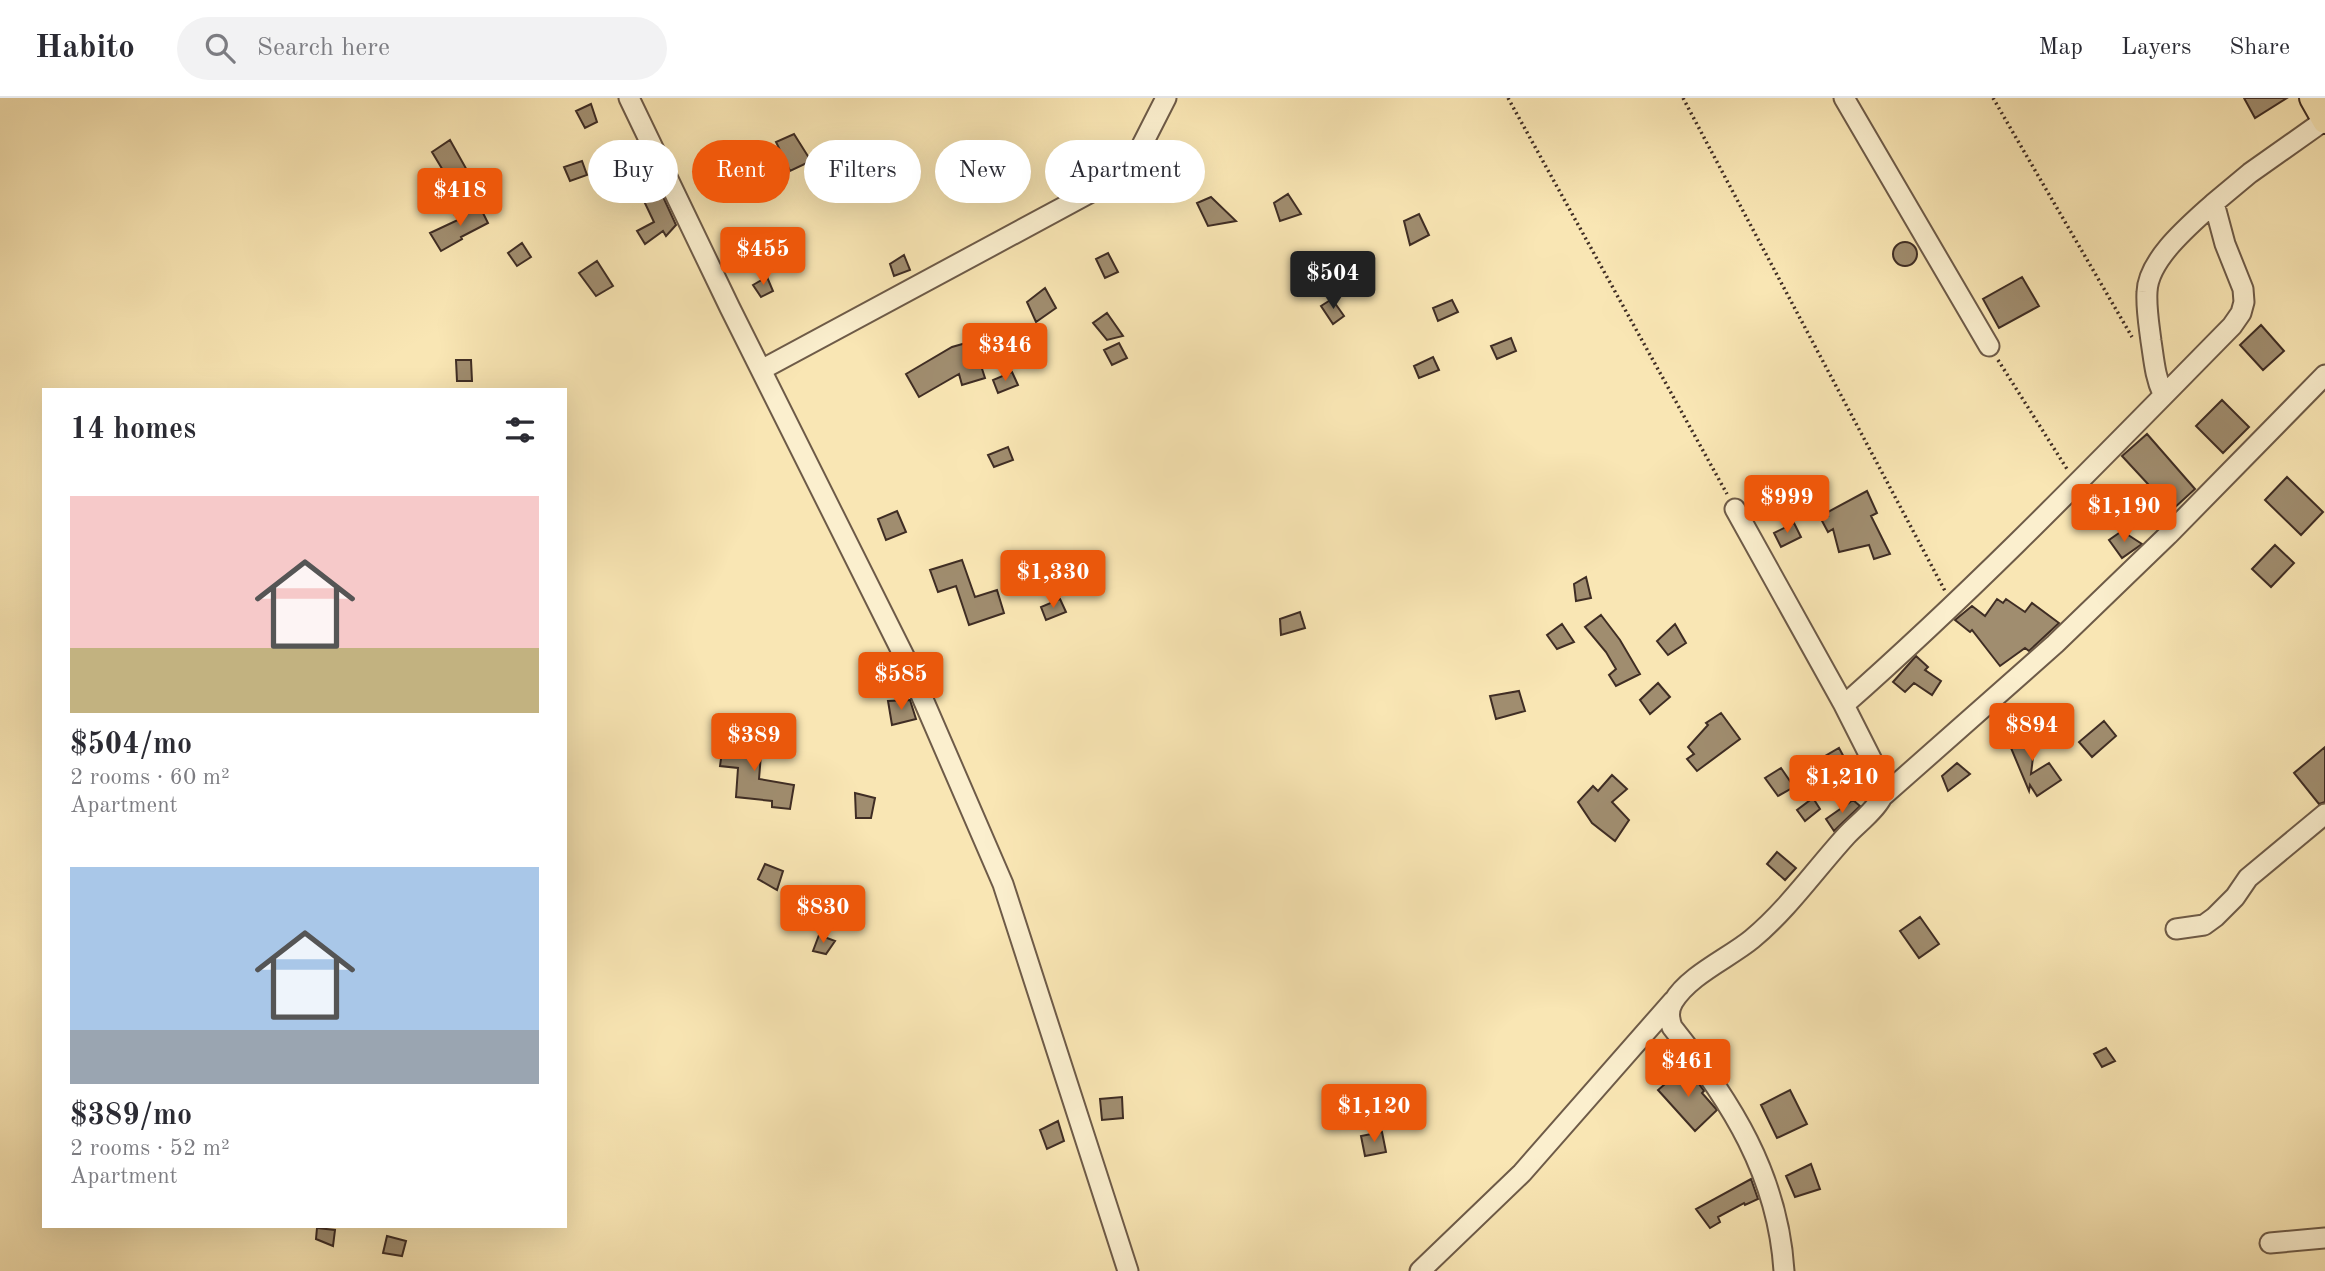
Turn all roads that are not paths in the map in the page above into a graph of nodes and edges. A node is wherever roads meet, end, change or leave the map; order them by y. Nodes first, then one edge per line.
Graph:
1 (629, 98) edge
2 (1166, 98) edge
3 (1844, 98) edge
4 (2312, 98) edge
5 (2325, 121) edge
6 (2214, 203) junction
7 (1989, 346) road end
8 (761, 370) junction
9 (2325, 375) edge
10 (2163, 394) junction
11 (1735, 509) road end
12 (1844, 705) junction
13 (1882, 797) junction
14 (2325, 814) edge
15 (2176, 929) dead end
16 (1674, 1000) junction
17 (2325, 1238) edge
18 (2270, 1243) dead end
19 (1128, 1271) edge
20 (1420, 1271) edge
21 (1784, 1271) edge

1 - 8 street
2 - 8 street
3 - 7 street
4 - 5 main road
5 - 6 street
6 - 10 street
6 - 10 street
8 - 19 street
9 - 13 street
10 - 12 street
11 - 12 street
12 - 13 street
13 - 16 street
14 - 15 street
16 - 20 street
16 - 21 street
17 - 18 street

